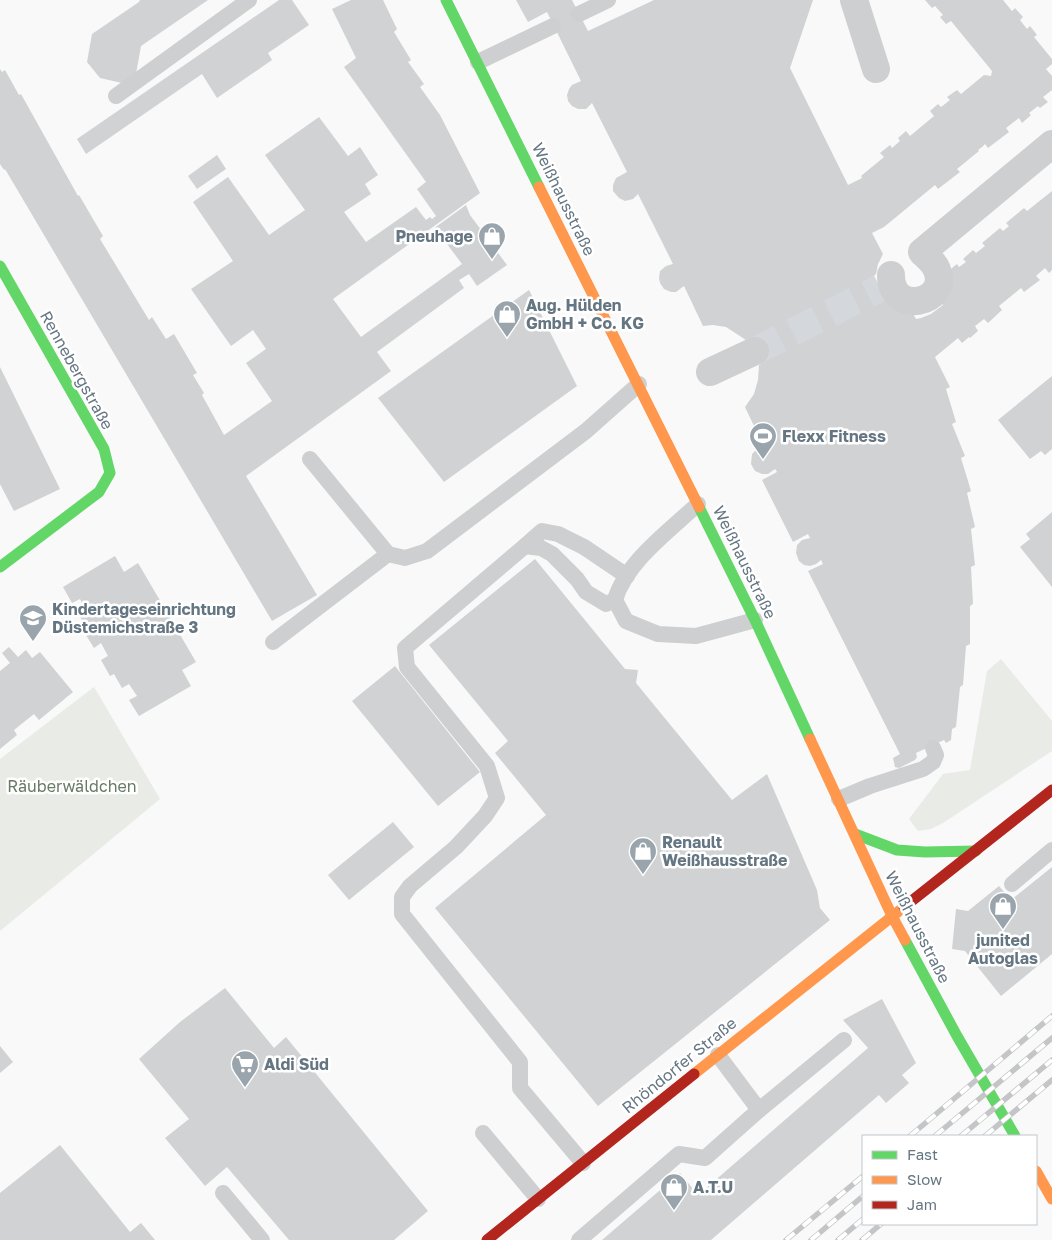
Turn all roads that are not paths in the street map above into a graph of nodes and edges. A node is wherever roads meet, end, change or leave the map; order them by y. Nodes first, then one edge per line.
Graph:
1 (248, 0) edge
2 (446, 0) edge
3 (608, 0) edge
4 (854, 0) edge
5 (579, 14) dead end
6 (553, 26) dead end
7 (478, 62) junction
8 (876, 70) dead end
9 (116, 96) dead end
10 (1052, 144) edge
11 (0, 266) edge
12 (892, 276) dead end
13 (755, 351) tunnel mouth
14 (710, 372) dead end
15 (639, 384) junction
16 (310, 459) dead end
17 (698, 504) junction
18 (524, 546) junction
19 (388, 554) junction
20 (0, 567) edge
21 (627, 576) junction
22 (615, 600) junction
23 (755, 620) junction
24 (273, 642) dead end
25 (933, 748) dead end
26 (1052, 790) edge
27 (839, 799) junction
28 (855, 834) junction
29 (1052, 850) edge
30 (976, 851) junction
31 (1012, 884) dead end
32 (892, 916) junction
33 (844, 1040) dead end
34 (718, 1056) junction
35 (759, 1110) junction
36 (483, 1133) dead end
37 (1015, 1135) edge
38 (583, 1164) junction
39 (1037, 1173) edge
40 (223, 1193) dead end
41 (538, 1199) junction
42 (1052, 1199) edge
43 (262, 1240) edge
44 (487, 1240) edge
45 (579, 1240) edge

1 - 9 lane
2 - 7 main road, Weißhausstraße
3 - 5 lane
4 - 8 street
6 - 7 lane
7 - 15 main road, Weißhausstraße
10 - 12 street
11 - 20 main road, Rennebergstraße
13 - 14 street
15 - 17 main road, Weißhausstraße
15 - 19 lane
16 - 19 lane
17 - 21 lane
17 - 23 main road, Weißhausstraße
18 - 21 lane
18 - 22 lane
18 - 38 lane
19 - 24 lane
21 - 22 lane
22 - 23 lane
23 - 27 main road, Weißhausstraße
25 - 27 lane
26 - 30 main road, Rhöndorfer Straße
27 - 28 main road, Weißhausstraße
28 - 30 main road
28 - 32 main road, Weißhausstraße
29 - 31 lane
30 - 32 main road, Rhöndorfer Straße
32 - 34 main road, Rhöndorfer Straße
32 - 37 main road, Weißhausstraße
33 - 35 lane
34 - 35 lane
34 - 38 main road, Rhöndorfer Straße
35 - 45 lane
36 - 41 lane
38 - 41 main road, Rhöndorfer Straße
39 - 42 main road
40 - 43 lane
41 - 44 main road, Rhöndorfer Straße

